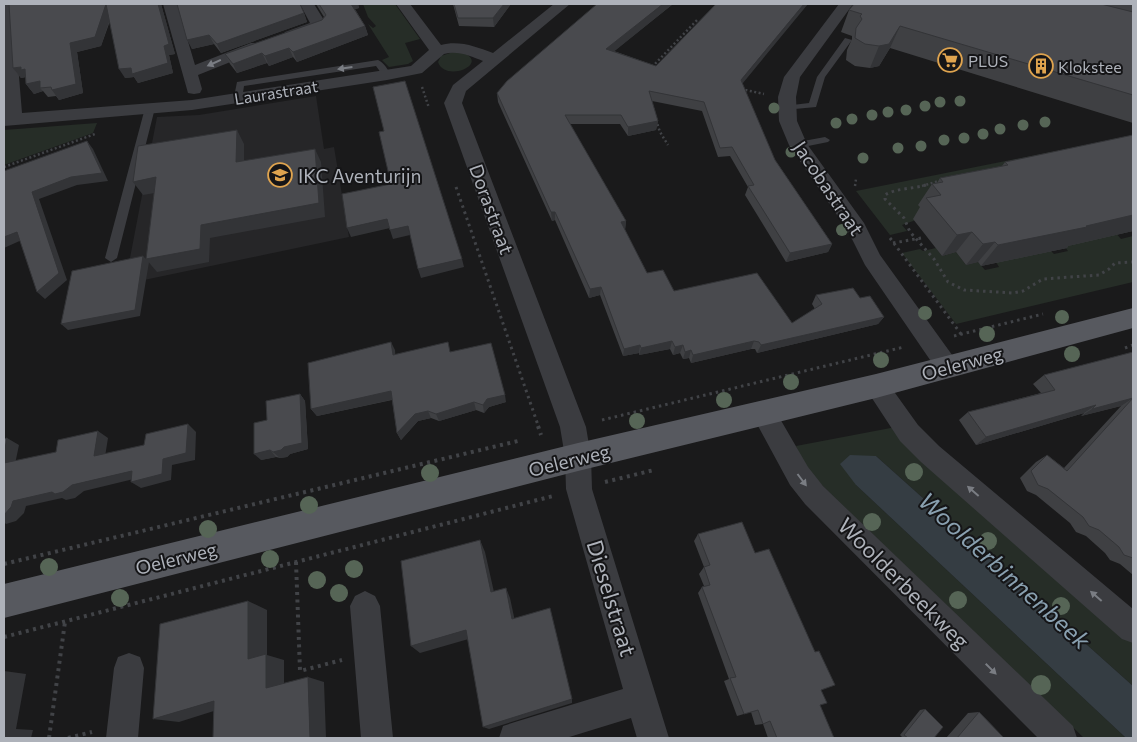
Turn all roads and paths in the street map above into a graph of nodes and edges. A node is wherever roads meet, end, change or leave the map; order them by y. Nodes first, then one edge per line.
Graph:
1 (6, 4) edge
2 (170, 4) edge
3 (307, 4) edge
4 (403, 4) edge
5 (563, 4) edge
6 (846, 4) edge
7 (698, 19) dead end
8 (848, 40) edge
9 (438, 51) junction
10 (495, 60) junction
11 (652, 68) junction
12 (416, 70) junction
13 (660, 71) edge
14 (647, 72) edge
15 (190, 74) junction
16 (734, 88) edge
17 (787, 103) junction
18 (192, 105) junction
19 (150, 108) junction
20 (106, 112) junction
21 (654, 113) edge
22 (432, 117) dead end
23 (9, 120) edge
24 (825, 140) dead end
25 (668, 145) dead end
26 (798, 146) junction
27 (4, 167) edge
28 (856, 179) dead end
29 (945, 179) edge
30 (455, 182) dead end
31 (855, 191) dead end
32 (888, 236) dead end
33 (921, 238) dead end
34 (915, 239) junction
35 (893, 243) junction
36 (111, 258) dead end
37 (1133, 262) edge
38 (1047, 313) dead end
39 (1133, 318) edge
40 (961, 334) junction
41 (930, 342) junction
42 (947, 366) junction
43 (883, 397) junction
44 (770, 426) junction
45 (541, 435) junction
46 (531, 437) dead end
47 (522, 440) dead end
48 (575, 442) junction
49 (579, 489) junction
50 (296, 562) junction
51 (4, 564) edge
52 (4, 601) edge
53 (365, 606) dead end
54 (65, 622) junction
55 (1133, 628) edge
56 (4, 637) edge
57 (369, 652) junction
58 (129, 668) dead end
59 (641, 699) junction
60 (49, 738) edge
61 (122, 738) edge
62 (377, 738) edge
63 (515, 738) edge
64 (653, 738) edge
65 (1061, 738) edge

1 - 23 street
2 - 15 street
3 -> 15 street
4 - 9 street
5 - 10 street, Dorastraat
6 - 17 street
7 - 11 path
8 - 17 lane
9 - 10 street
9 - 12 street
10 - 48 street, Dorastraat
11 - 13 path
11 - 14 path
12 - 18 street, Laurastraat
12 - 22 path
15 - 18 street
16 - 17 path
17 - 26 street, Jacobastraat
18 - 19 street, Laurastraat
19 - 20 street, Laurastraat
19 - 36 lane
20 - 23 street, Laurastraat
20 - 27 path
21 - 25 path
24 - 26 lane
26 - 41 street, Jacobastraat
28 - 31 path
29 - 34 path
30 - 45 path
32 - 35 path
33 - 34 path
34 - 35 path
34 - 37 path
35 - 40 path
38 - 40 path, Oelerweg
39 - 42 main road, Oelerweg
40 - 41 path, Oelerweg
41 - 42 street, Jacobastraat
41 - 48 path, Oelerweg
42 - 43 main road, Oelerweg
43 - 44 main road, Oelerweg
55 -> 43 street
44 - 48 main road, Oelerweg
44 -> 65 street, Woolderbeekweg
45 - 46 path, Oelerweg
45 - 48 path, Oelerweg
47 - 51 path, Oelerweg
48 - 49 street, Dieselstraat
48 - 52 main road, Oelerweg
49 - 50 path, Oelerweg
49 - 59 street, Dieselstraat
50 - 54 path, Oelerweg
50 - 57 path
53 - 57 street
54 - 56 path, Oelerweg
54 - 60 path
57 - 62 street
58 - 61 street
59 - 63 street
59 - 64 street, Dieselstraat

